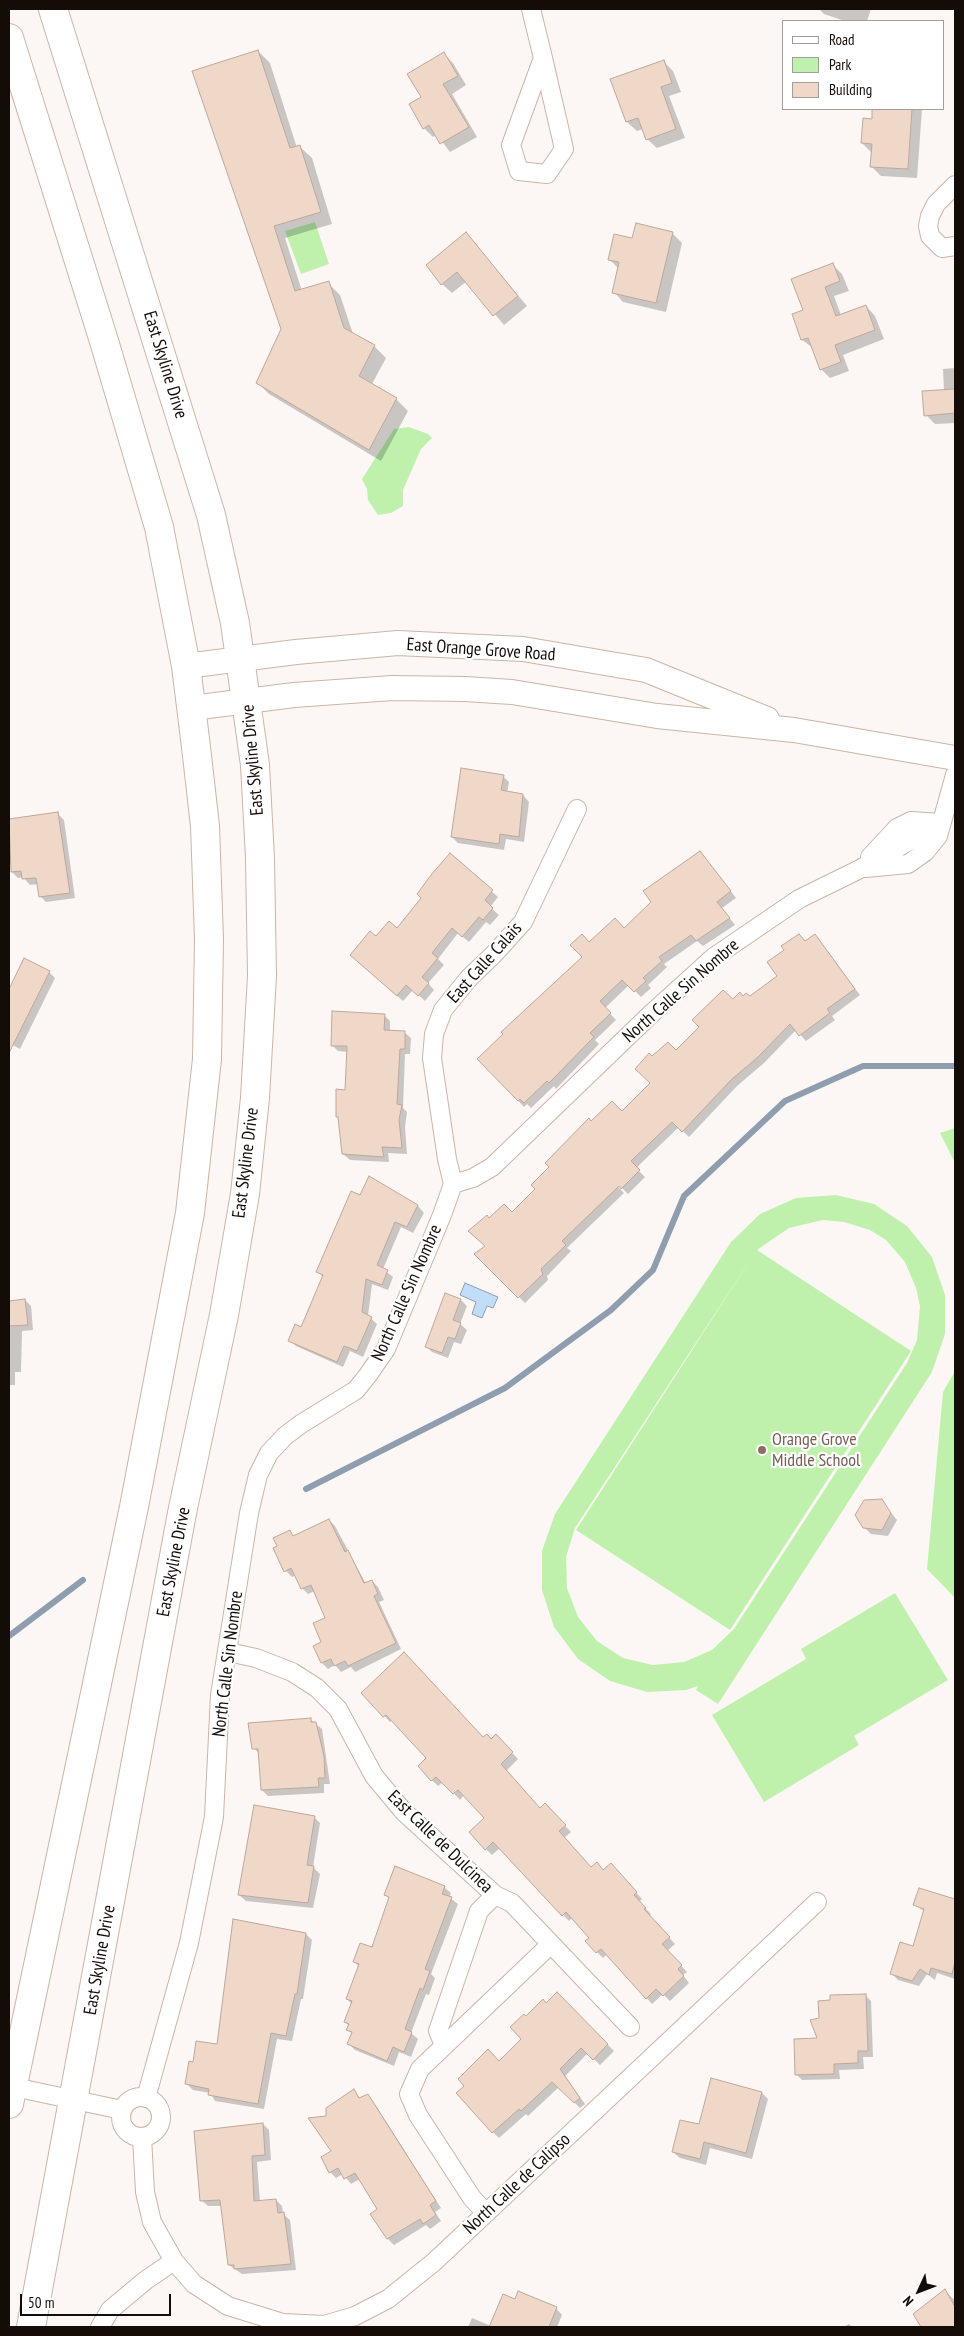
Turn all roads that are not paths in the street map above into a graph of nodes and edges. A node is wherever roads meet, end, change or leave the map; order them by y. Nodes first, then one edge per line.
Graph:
1 (52, 9) edge
2 (531, 9) edge
3 (9, 38) edge
4 (543, 58) junction
5 (955, 185) edge
6 (955, 246) edge
7 (241, 658) junction
8 (186, 666) junction
9 (248, 700) junction
10 (192, 708) junction
11 (794, 730) junction
12 (955, 758) edge
13 (955, 775) edge
14 (577, 809) dead end
15 (940, 823) junction
16 (860, 869) junction
17 (453, 1184) junction
18 (228, 1652) junction
19 (495, 1895) junction
20 (817, 1902) dead end
21 (551, 1944) junction
22 (630, 2027) dead end
23 (444, 2045) junction
24 (10, 2093) edge
25 (146, 2098) junction
26 (74, 2100) junction
27 (122, 2110) junction
28 (142, 2137) junction
29 (486, 2213) junction
30 (174, 2261) junction
31 (31, 2327) edge
32 (100, 2327) edge

1 - 7 main road, East Skyline Drive
2 - 4 street
3 - 8 main road
4 - 4 street
5 - 6 street
7 - 8 main road, East Orange Grove Road
7 - 9 main road, East Skyline Drive
7 - 11 main road, East Orange Grove Road
8 - 10 main road
9 - 10 main road, East Orange Grove Road
9 - 11 main road, East Orange Grove Road
9 - 26 main road, East Skyline Drive
10 - 24 main road
11 - 12 main road, East Orange Grove Road
13 - 15 street, North Calle Sin Nombre
14 - 17 street, East Calle Calais
15 - 16 street, North Calle Sin Nombre
15 - 16 street, North Calle Sin Nombre
16 - 17 street, North Calle Sin Nombre
17 - 18 street, North Calle Sin Nombre
18 - 19 street, East Calle de Dulcinea
18 - 25 street, North Calle Sin Nombre
19 - 21 street, East Calle de Dulcinea
19 - 23 street
20 - 29 street, North Calle de Calipso
21 - 22 street, East Calle de Dulcinea
21 - 23 street
23 - 29 street
24 - 26 street
25 - 27 street
25 - 28 street
26 - 27 street
26 - 31 main road, East Skyline Drive
27 - 28 street
28 - 30 street
29 - 30 street, North Calle de Calipso
30 - 32 street

